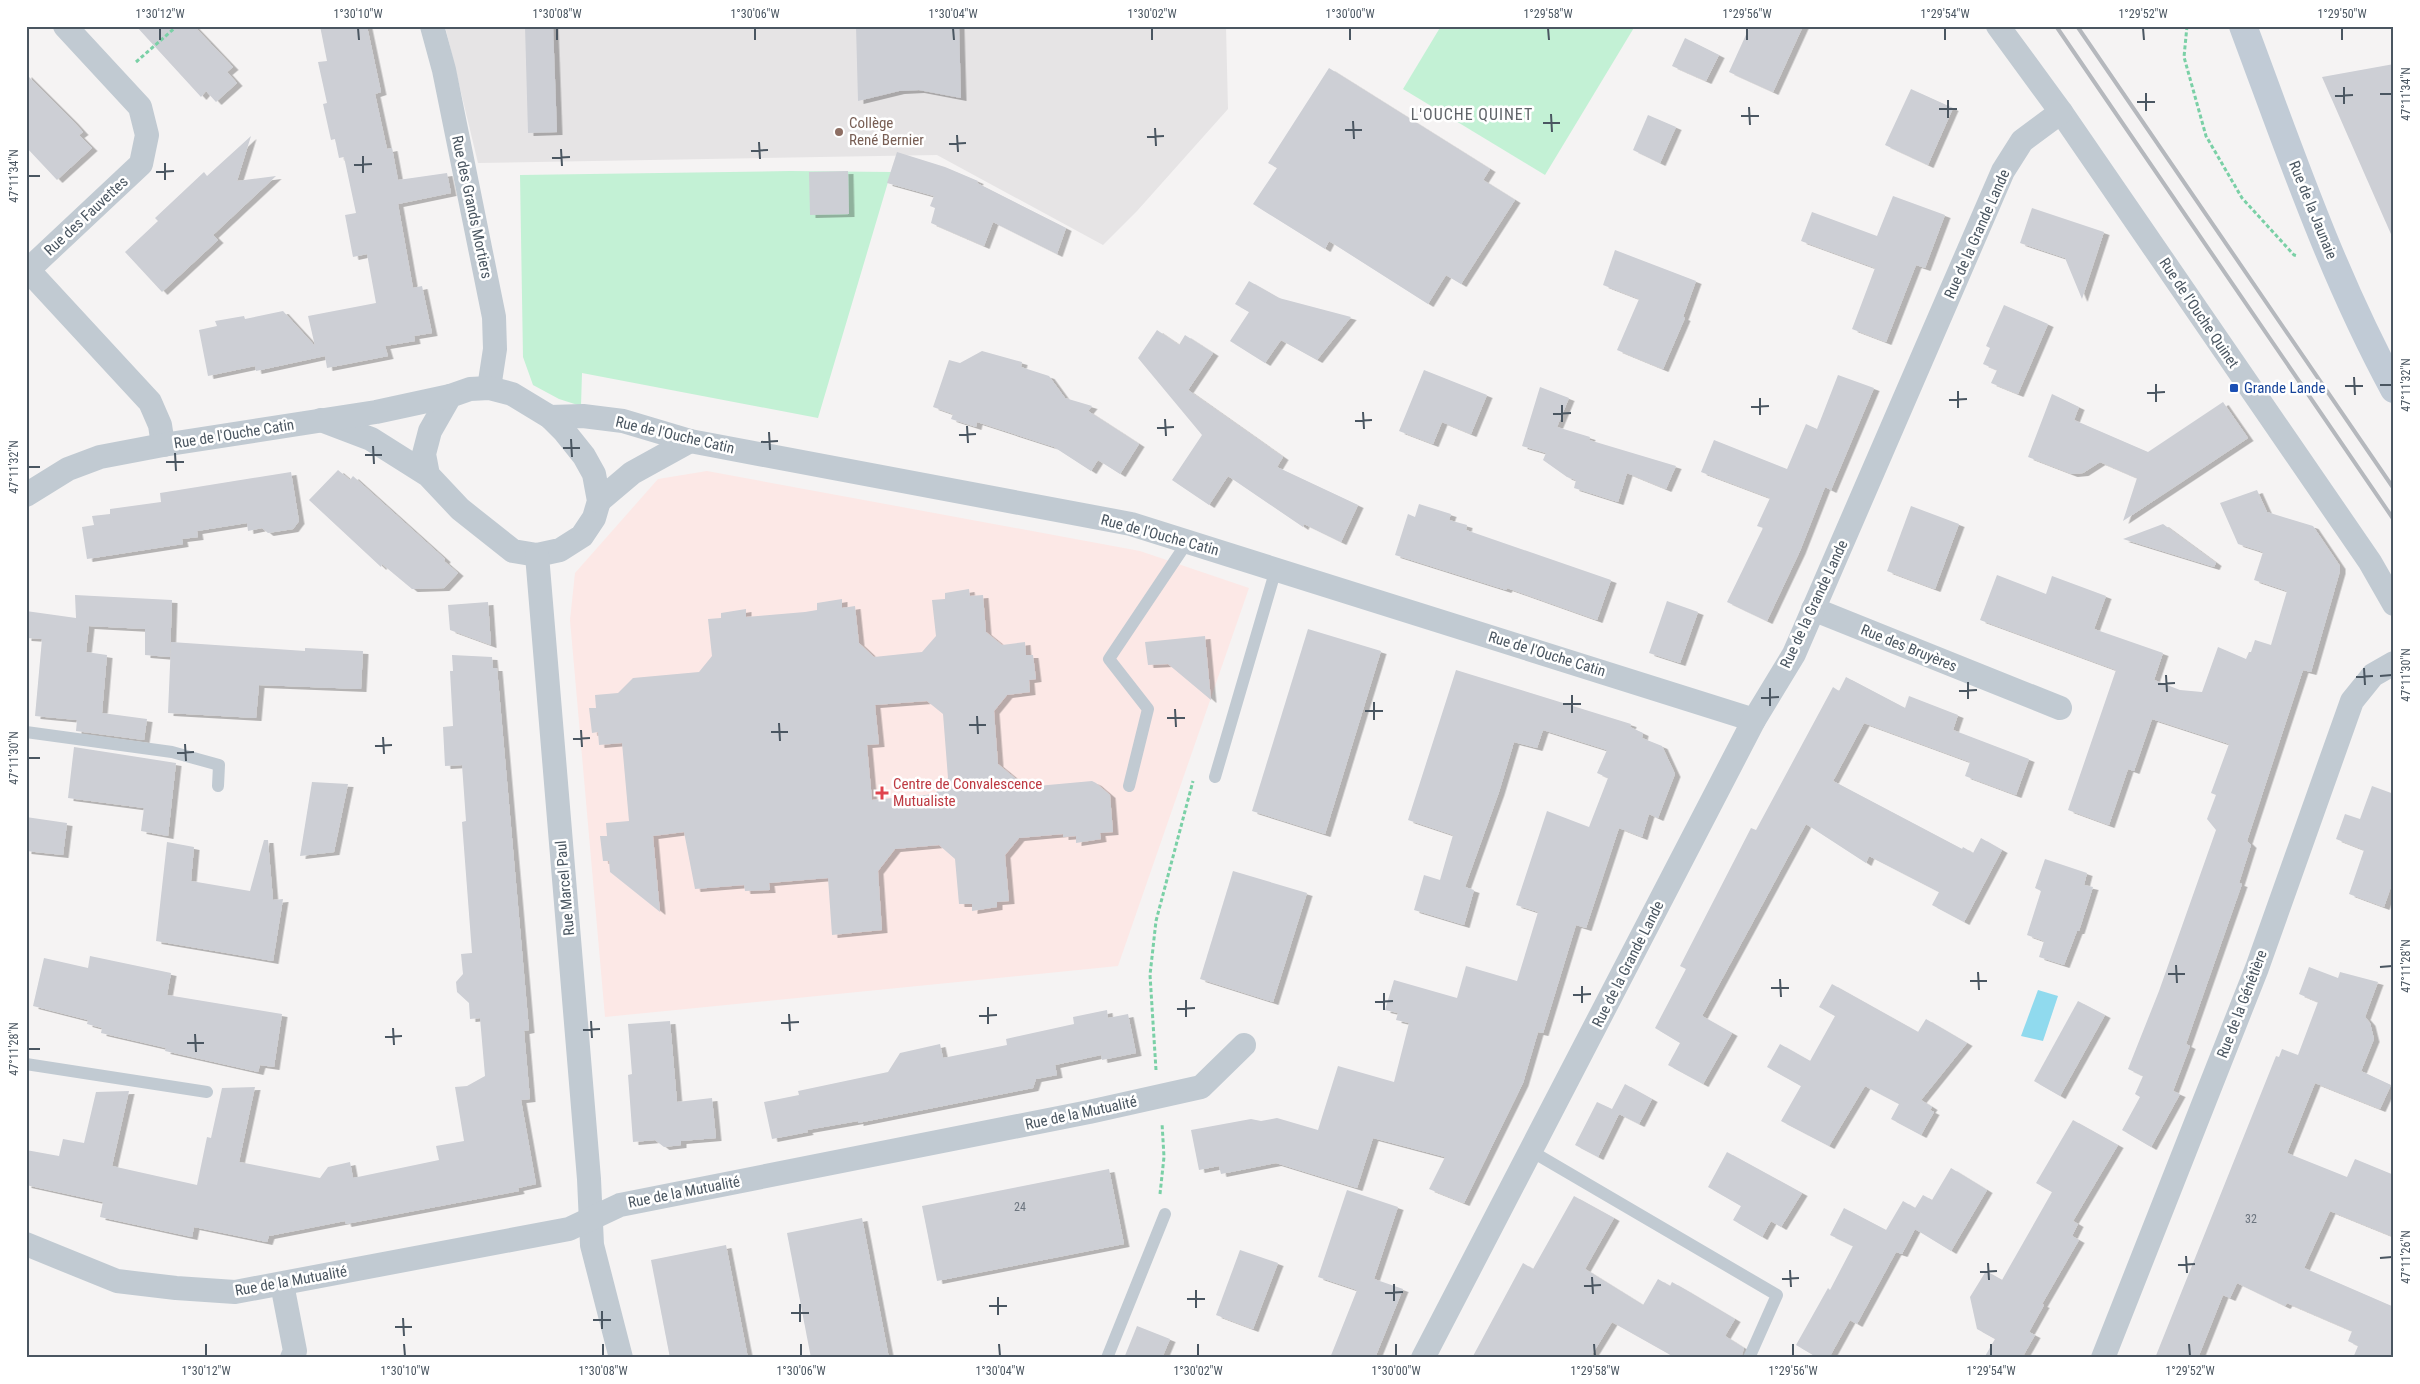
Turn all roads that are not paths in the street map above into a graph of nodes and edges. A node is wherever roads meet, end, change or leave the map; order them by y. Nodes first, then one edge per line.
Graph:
1 (65, 26) edge
2 (432, 26) edge
3 (1998, 26) edge
4 (2243, 26) edge
5 (2060, 112) junction
6 (27, 271) edge
7 (489, 388) junction
8 (2394, 389) edge
9 (450, 396) junction
10 (550, 416) junction
11 (321, 420) junction
12 (690, 441) junction
13 (163, 445) junction
14 (428, 475) junction
15 (26, 494) edge
16 (599, 501) junction
17 (1188, 541) junction
18 (537, 555) junction
19 (1276, 569) junction
20 (2394, 604) edge
21 (1813, 609) junction
22 (2394, 663) edge
23 (2060, 708) dead end
24 (1754, 720) junction
25 (26, 732) edge
26 (1215, 777) road end
27 (218, 786) dead end
28 (1129, 786) dead end
29 (1244, 1045) dead end
30 (26, 1064) edge
31 (207, 1092) dead end
32 (1531, 1151) junction
33 (1165, 1214) road end
34 (591, 1220) junction
35 (26, 1244) edge
36 (282, 1284) junction
37 (292, 1358) edge
38 (621, 1358) edge
39 (1107, 1358) edge
40 (1422, 1358) edge
41 (1750, 1358) edge
42 (2103, 1358) edge

1 - 6 street, Rue des Fauvettes
2 - 7 street, Rue des Grands Mortiers
3 - 5 street, Rue de l'Ouche Quinet
4 - 8 street, Rue de la Jaunaie
5 - 20 street, Rue de l'Ouche Quinet
5 - 21 street, Rue de la Grande Lande
6 - 13 street, Rue des Fauvettes
7 - 9 street
7 - 10 street
9 - 11 street, Rue de l'Ouche Catin
9 - 14 street
10 - 12 street, Rue de l'Ouche Catin
10 - 16 street
11 - 13 street, Rue de l'Ouche Catin
11 - 14 street
12 - 16 street
12 - 17 street, Rue de l'Ouche Catin
13 - 15 street, Rue de l'Ouche Catin
14 - 18 street
16 - 18 street
17 - 19 street, Rue de l'Ouche Catin
17 - 28 lane
18 - 34 street, Rue Marcel Paul
19 - 24 street, Rue de l'Ouche Catin
19 - 26 lane
21 - 23 street, Rue des Bruyères
21 - 24 street, Rue de la Grande Lande
22 - 42 street, Rue de la Génêtière
24 - 32 street, Rue de la Grande Lande
25 - 27 lane
29 - 34 street, Rue de la Mutualité
30 - 31 lane
32 - 40 street, Rue de la Grande Lande
32 - 41 lane
33 - 39 lane
34 - 36 street, Rue de la Mutualité
34 - 38 street, Rue Marcel Paul
35 - 36 street, Rue de la Mutualité
36 - 37 street

